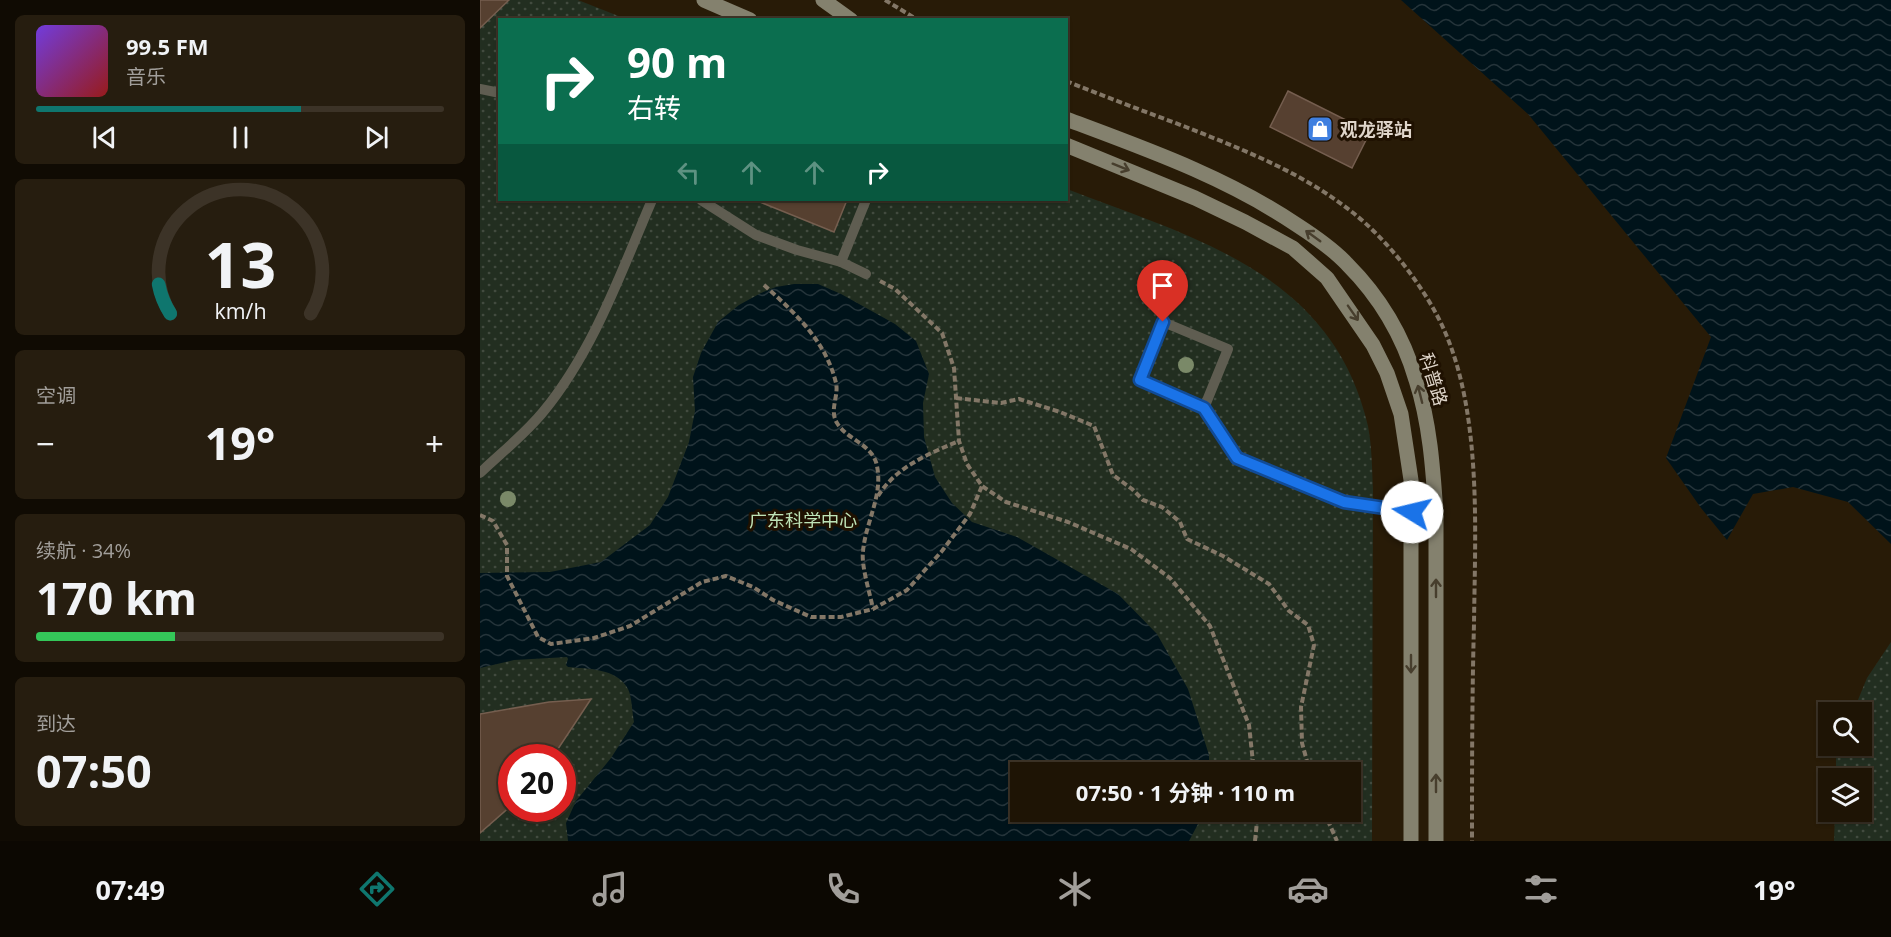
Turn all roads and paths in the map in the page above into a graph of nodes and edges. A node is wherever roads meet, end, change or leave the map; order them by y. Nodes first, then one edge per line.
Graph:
1 (704, 0) edge
2 (823, 0) edge
3 (885, 0) edge
4 (733, 16) edge
5 (848, 18) edge
6 (915, 18) edge
7 (480, 89) edge
8 (498, 93) edge
9 (1068, 120) edge
10 (1068, 146) edge
11 (652, 201) edge
12 (703, 201) edge
13 (866, 201) edge
14 (841, 262) junction
15 (866, 274) joint
16 (764, 285) dead end
17 (956, 398) junction
18 (1204, 408) junction
19 (959, 441) junction
20 (480, 473) edge
21 (982, 486) junction
22 (878, 497) junction
23 (1412, 512) junction
24 (480, 515) edge
25 (873, 609) junction
26 (1253, 762) edge
27 (1307, 762) edge
28 (1257, 822) edge
29 (1328, 822) edge
30 (1255, 841) edge
31 (1336, 841) edge
32 (1411, 841) edge
33 (1436, 841) edge

1 - 4 street
2 - 5 street
3 - 6 path
7 - 8 lane
33 -> 9 street, 科普路
10 -> 23 street
11 - 20 lane
12 - 14 lane
13 - 14 lane
14 - 15 lane
15 - 17 path
16 - 22 path
17 - 19 path
17 - 27 path
18 - 18 lane
18 - 23 lane
19 - 21 path
19 - 22 path
21 - 25 path
21 - 26 path
22 - 25 path
23 -> 32 street
24 - 25 path
28 - 30 path
29 - 31 path

